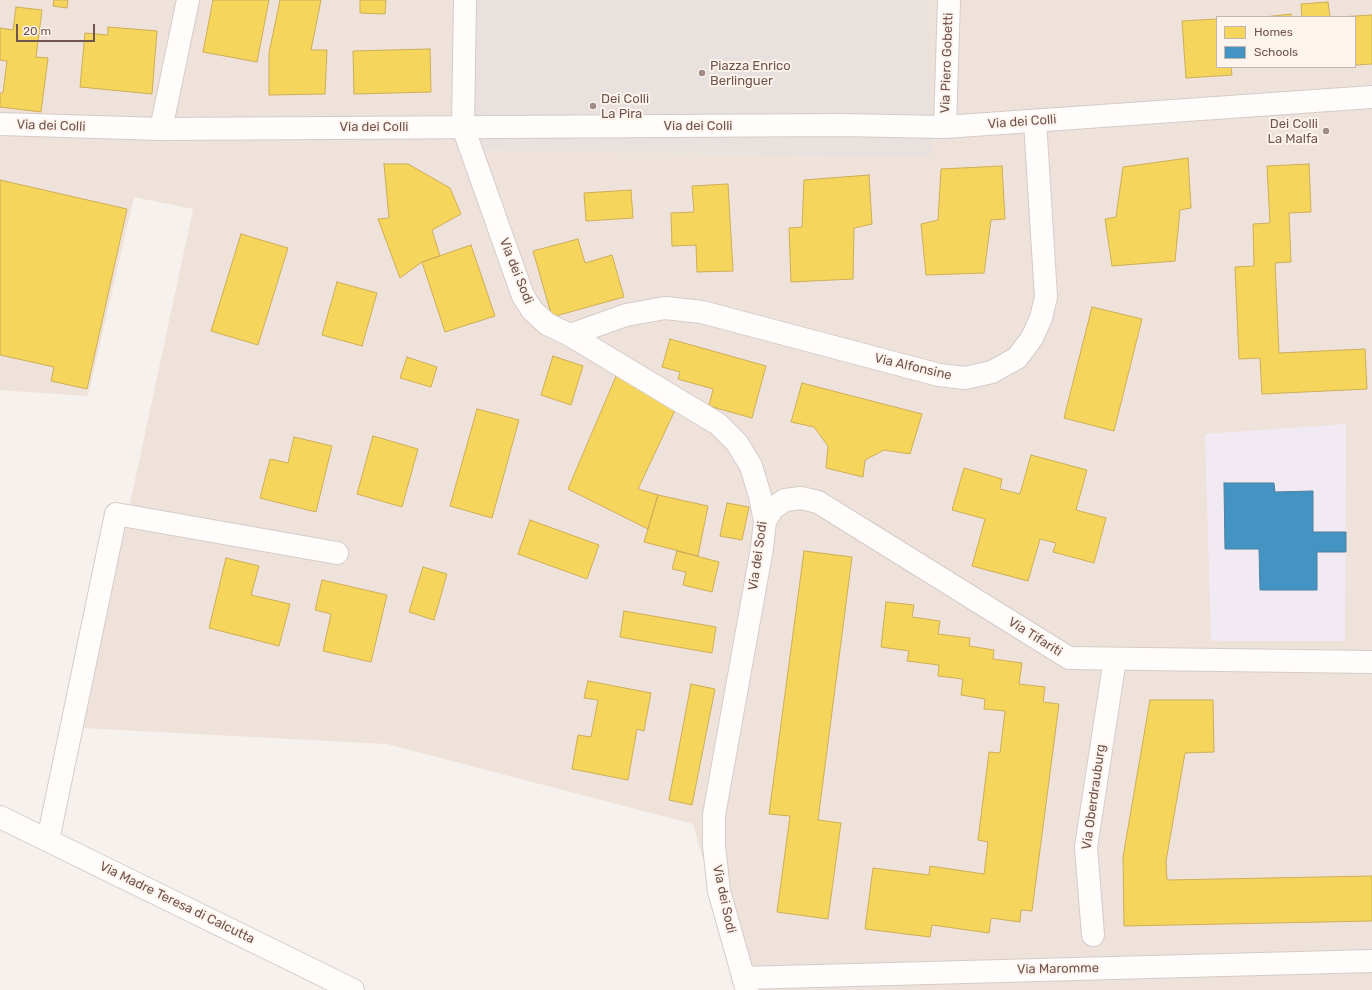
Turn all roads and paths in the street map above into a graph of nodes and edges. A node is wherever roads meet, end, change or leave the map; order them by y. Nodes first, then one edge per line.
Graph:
1 (188, 0) edge
2 (465, 0) edge
3 (949, 0) edge
4 (1372, 97) edge
5 (1035, 121) junction
6 (0, 124) edge
7 (463, 127) junction
8 (945, 127) junction
9 (161, 129) junction
10 (570, 335) junction
11 (765, 521) junction
12 (338, 553) dead end
13 (1115, 659) junction
14 (1372, 662) edge
15 (0, 817) edge
16 (48, 840) junction
17 (1094, 936) dead end
18 (1372, 961) edge
19 (745, 984) edge
20 (354, 990) edge

1 - 9 street
2 - 7 street
3 - 8 street, Via Piero Gobetti
4 - 5 street, Via dei Colli
5 - 8 street, Via dei Colli
5 - 10 street, Via Alfonsine
6 - 9 street, Via dei Colli
7 - 8 street, Via dei Colli
7 - 9 street, Via dei Colli
7 - 10 street, Via dei Sodi
10 - 11 street, Via dei Sodi
11 - 13 street, Via Tifariti
11 - 19 street, Via dei Sodi
12 - 16 street
13 - 14 street, Via Tifariti
13 - 17 street, Via Oberdrauburg
15 - 16 street, Via Madre Teresa di Calcutta
16 - 20 street, Via Madre Teresa di Calcutta
18 - 19 street, Via Maromme

